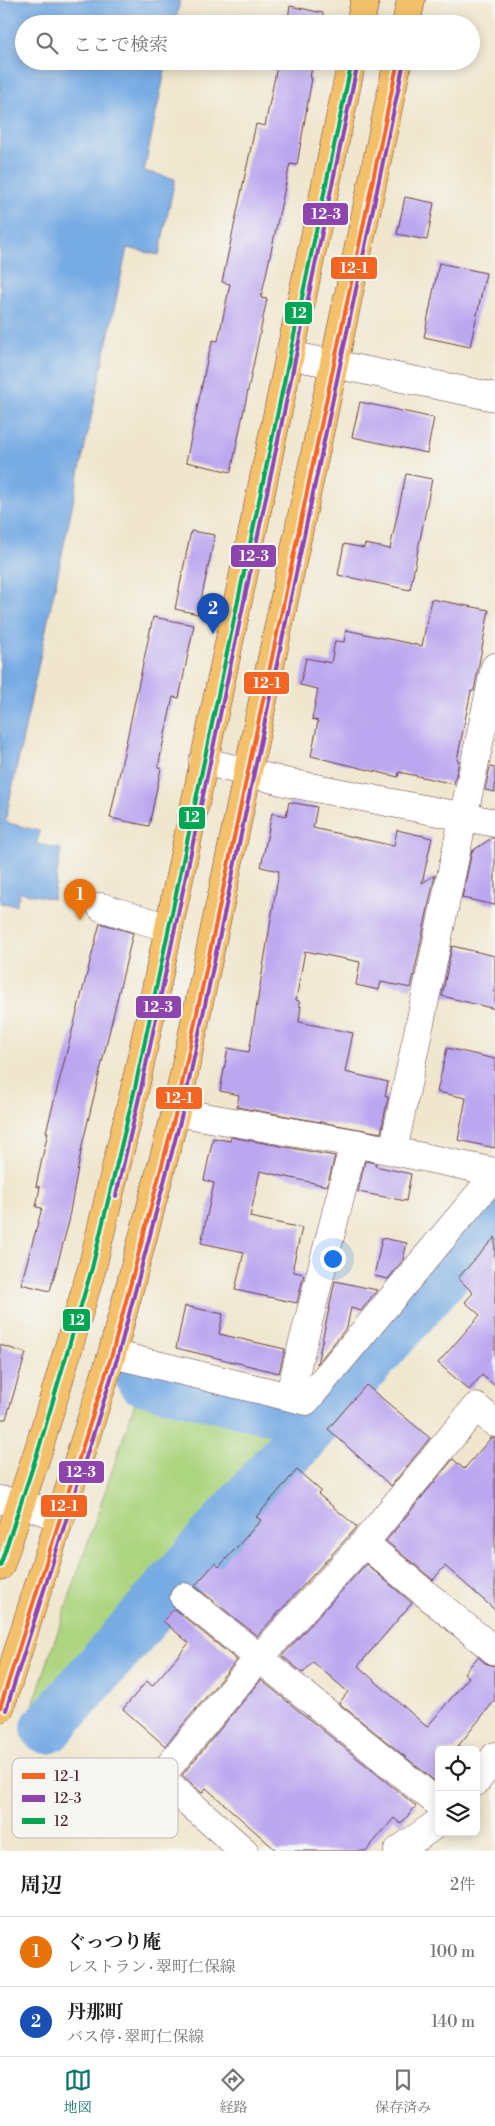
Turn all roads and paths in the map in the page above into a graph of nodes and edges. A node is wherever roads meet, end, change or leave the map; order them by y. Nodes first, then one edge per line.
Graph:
1 (366, 0) edge
2 (411, 0) edge
3 (362, 15) edge
4 (408, 15) edge
5 (350, 70) edge
6 (396, 70) edge
7 (289, 355) junction
8 (334, 364) junction
9 (495, 397) edge
10 (495, 667) edge
11 (203, 761) junction
12 (248, 772) junction
13 (465, 818) junction
14 (495, 823) edge
15 (101, 907) dead end
16 (169, 928) junction
17 (176, 1112) junction
18 (354, 1142) junction
19 (393, 1151) junction
20 (495, 1173) edge
21 (112, 1354) junction
22 (289, 1396) junction
23 (495, 1423) edge
24 (10, 1502) edge
25 (61, 1518) junction
26 (364, 1543) junction
27 (0, 1566) edge
28 (184, 1597) dead end
29 (495, 1651) edge
30 (258, 1659) junction
31 (0, 1706) edge
32 (495, 1756) edge
33 (176, 1758) edge
34 (480, 1777) edge
35 (178, 1793) edge
36 (435, 1801) edge
37 (435, 1825) edge
38 (244, 1851) edge
39 (398, 1851) edge

1 - 3 main road
2 - 4 main road
5 - 7 main road
6 - 8 main road
7 - 8 street
7 - 11 main road
8 - 9 street
8 - 12 main road
10 - 13 street
11 - 12 street
11 - 16 main road
12 - 13 street
12 - 17 main road
13 - 14 street
13 - 19 street
15 - 16 street
16 - 24 main road
17 - 18 street
17 - 21 main road
18 - 19 street
18 - 22 street
19 - 20 street
20 - 22 street
21 - 22 street
21 - 25 main road
23 - 26 street
24 - 25 street
24 - 27 main road
25 - 31 main road
26 - 29 street
26 - 30 street
28 - 30 street
30 - 33 street
30 - 36 street
32 - 34 street
35 - 38 street
37 - 39 street

